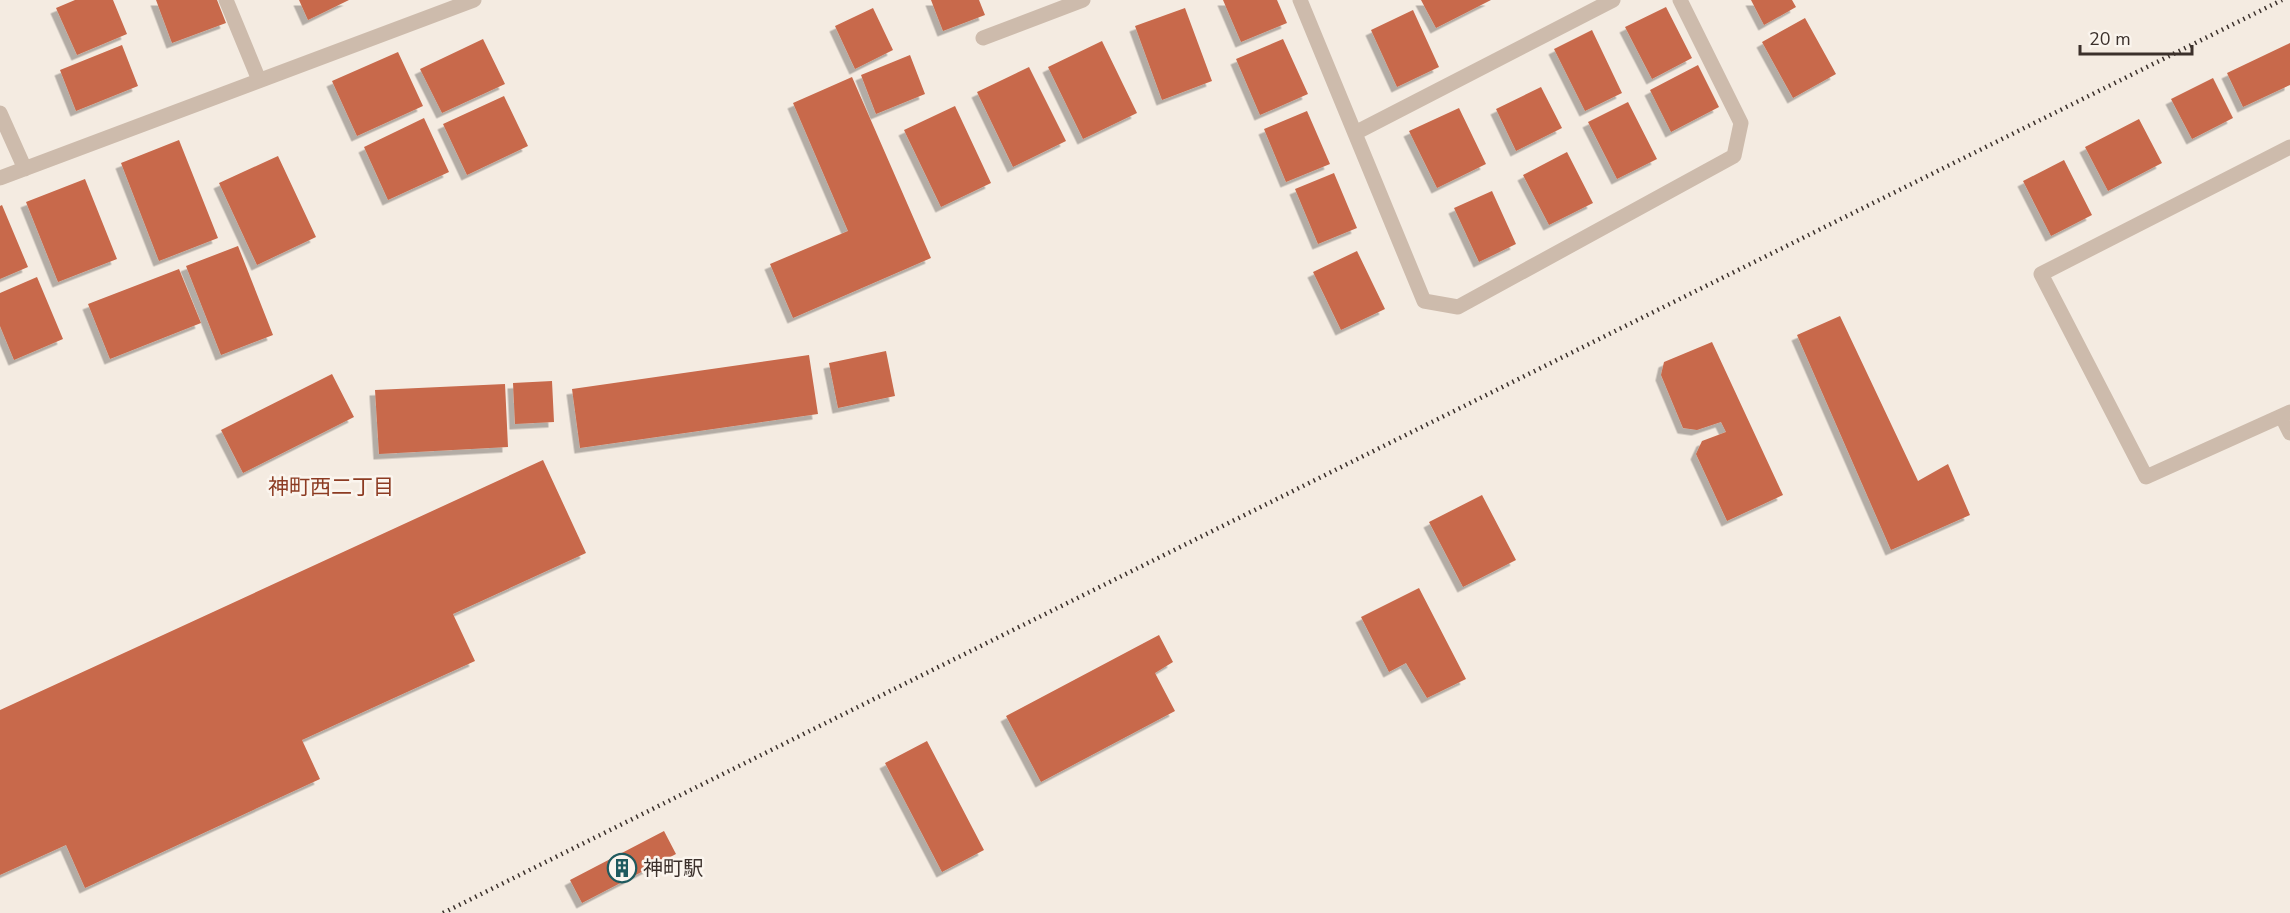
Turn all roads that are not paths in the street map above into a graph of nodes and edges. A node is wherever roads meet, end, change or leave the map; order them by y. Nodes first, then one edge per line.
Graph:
1 (226, 0) edge
2 (1083, 0) edge
3 (1300, 0) edge
4 (1613, 0) edge
5 (1680, 0) edge
6 (466, 1) edge
7 (983, 38) dead end
8 (259, 80) junction
9 (0, 112) edge
10 (1355, 133) junction
11 (2290, 147) edge
12 (25, 169) junction
13 (0, 178) edge
14 (2286, 414) edge
15 (2290, 433) edge

1 - 8 street
2 - 7 street
3 - 10 street
4 - 10 street
5 - 10 street
6 - 8 street
8 - 12 street
9 - 12 street
11 - 14 street
12 - 13 street
14 - 15 street

